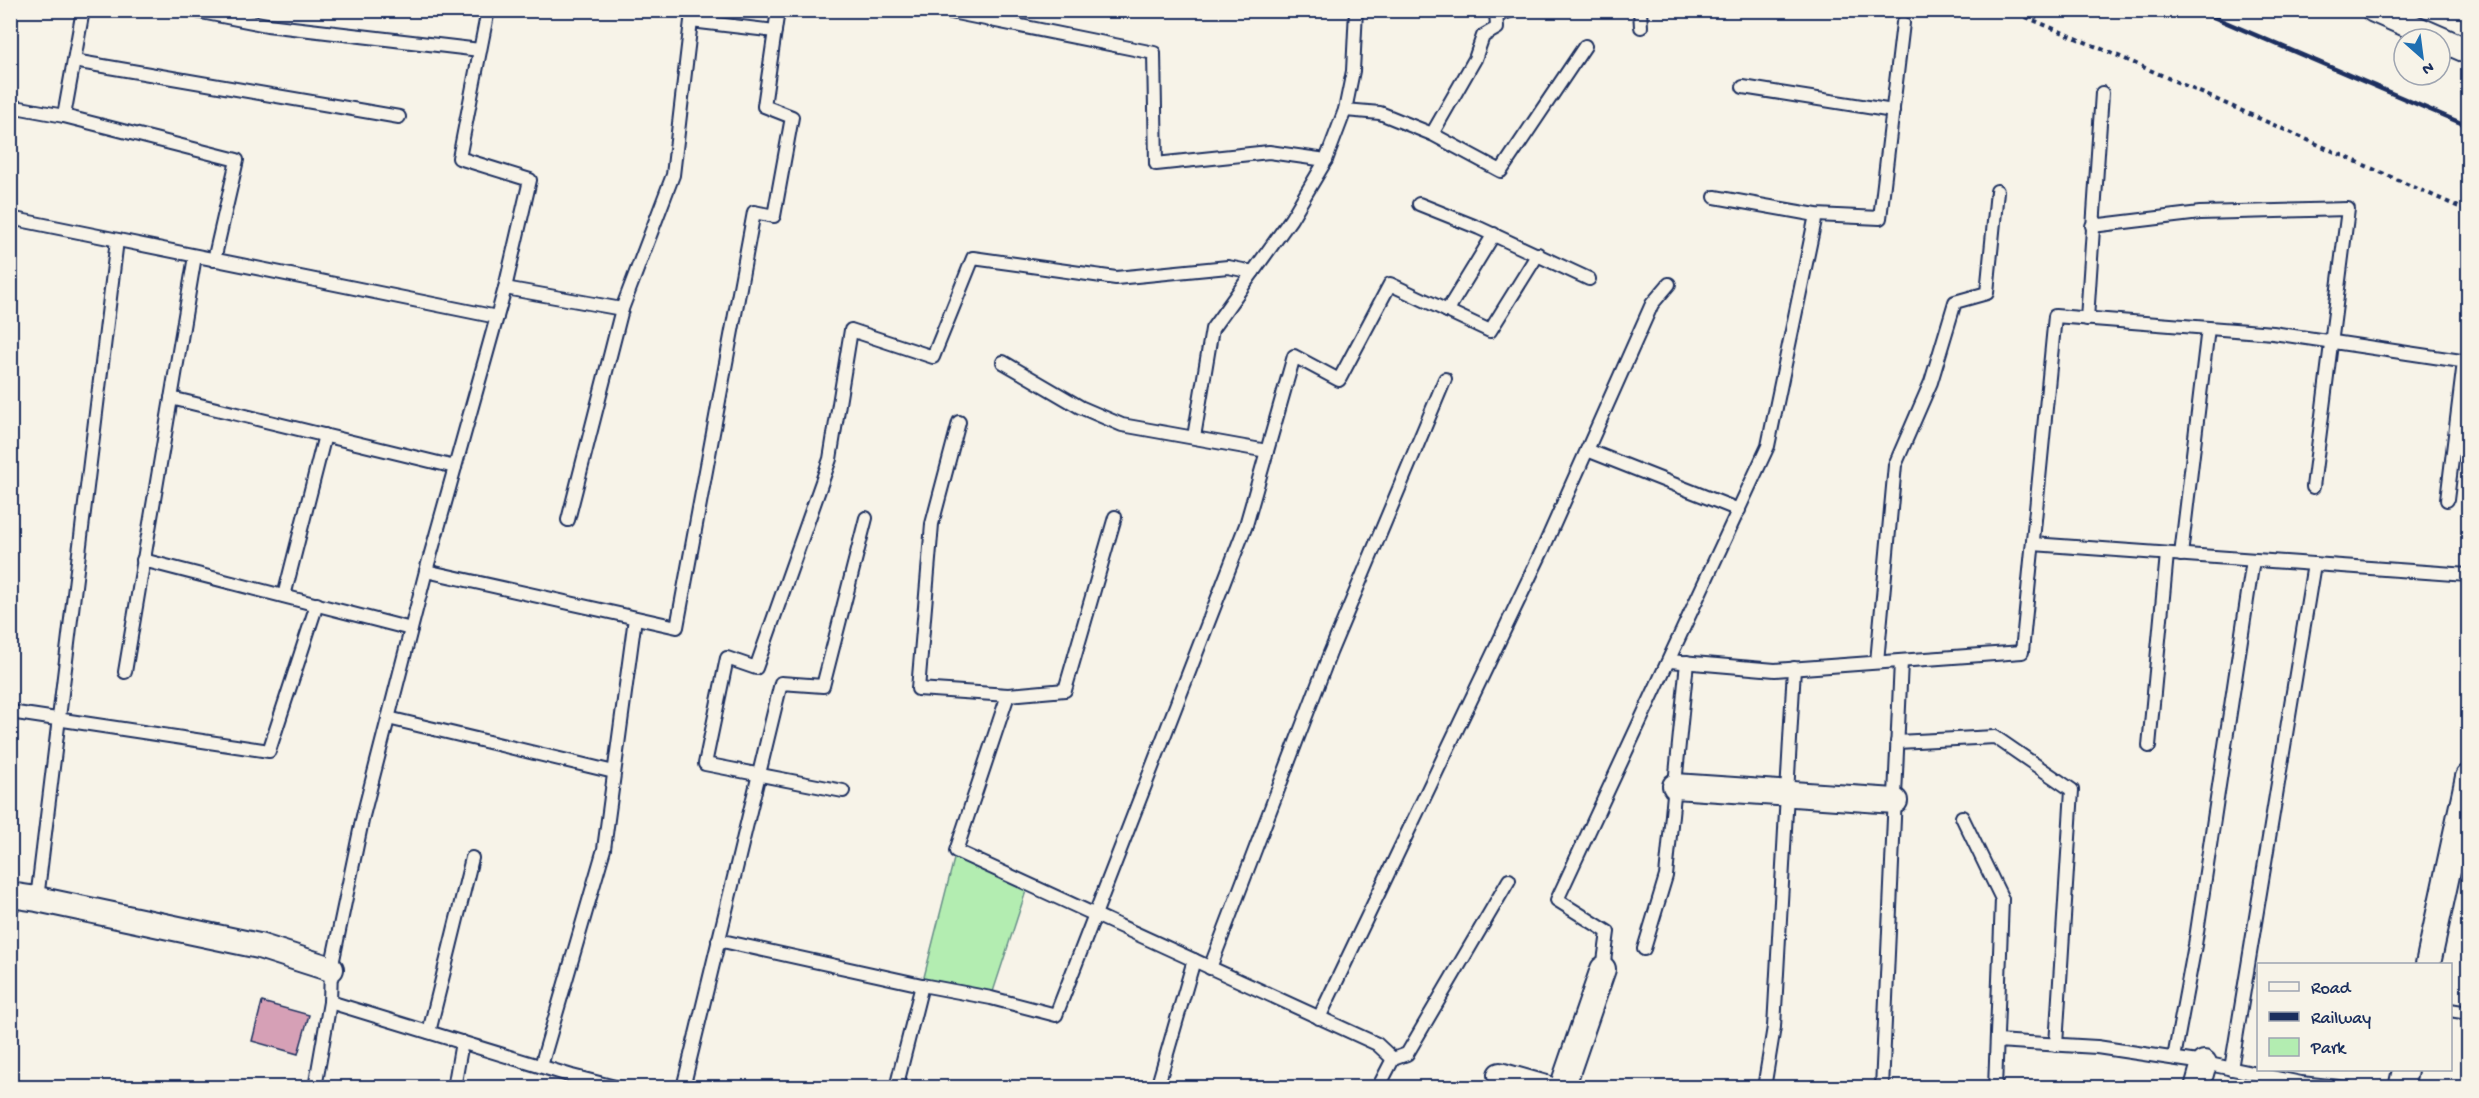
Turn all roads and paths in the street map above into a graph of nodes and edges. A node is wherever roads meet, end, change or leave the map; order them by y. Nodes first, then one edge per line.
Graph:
1 (83, 10) edge
2 (191, 10) edge
3 (488, 10) edge
4 (778, 10) edge
5 (940, 10) edge
6 (1356, 10) edge
7 (1512, 10) edge
8 (1640, 10) edge
9 (2009, 10) edge
10 (2374, 10) edge
11 (1496, 13) edge
12 (2399, 16) edge
13 (1903, 23) dead end
14 (1641, 27) dead end
15 (775, 31) junction
16 (1585, 46) dead end
17 (480, 50) junction
18 (2469, 51) edge
19 (74, 61) junction
20 (1743, 87) dead end
21 (2102, 93) dead end
22 (10, 106) edge
23 (1345, 110) junction
24 (1893, 111) junction
25 (64, 116) junction
26 (399, 117) dead end
27 (1432, 134) junction
28 (1326, 160) junction
29 (1998, 191) dead end
30 (1715, 198) dead end
31 (1419, 204) dead end
32 (2469, 211) edge
33 (1816, 215) junction
34 (10, 218) edge
35 (2092, 226) junction
36 (1494, 234) junction
37 (117, 240) junction
38 (1538, 254) junction
39 (195, 256) junction
40 (214, 260) junction
41 (1253, 272) junction
42 (1589, 279) dead end
43 (1669, 284) dead end
44 (505, 288) junction
45 (622, 309) junction
46 (1447, 311) junction
47 (497, 317) junction
48 (2087, 319) junction
49 (2208, 328) junction
50 (2331, 342) junction
51 (1003, 362) dead end
52 (2466, 362) edge
53 (1444, 379) dead end
54 (171, 398) junction
55 (959, 422) dead end
56 (325, 435) junction
57 (1194, 437) junction
58 (1587, 450) junction
59 (1267, 451) junction
60 (455, 467) junction
61 (2313, 487) dead end
62 (2447, 500) dead end
63 (1739, 510) junction
64 (1115, 517) dead end
65 (866, 518) dead end
66 (568, 520) dead end
67 (2033, 544) junction
68 (2167, 554) junction
69 (2181, 555) junction
70 (143, 560) junction
71 (2253, 560) junction
72 (2314, 564) junction
73 (426, 571) junction
74 (2469, 575) edge
75 (284, 596) junction
76 (317, 604) junction
77 (635, 618) junction
78 (411, 629) junction
79 (1670, 661) junction
80 (1901, 661) junction
81 (1687, 662) junction
82 (1877, 662) junction
83 (1794, 668) junction
84 (125, 672) dead end
85 (1008, 695) junction
86 (10, 712) edge
87 (388, 717) junction
88 (58, 719) junction
89 (1898, 742) junction
90 (2149, 746) dead end
91 (614, 772) junction
92 (759, 773) junction
93 (2469, 777) edge
94 (1675, 786) junction
95 (843, 791) dead end
96 (1787, 794) junction
97 (1895, 801) junction
98 (1962, 818) dead end
99 (472, 858) dead end
100 (1509, 880) dead end
101 (10, 895) edge
102 (37, 898) junction
103 (1096, 916) junction
104 (718, 940) junction
105 (1644, 950) dead end
106 (1194, 960) junction
107 (2428, 963) edge
108 (1210, 968) junction
109 (331, 969) junction
110 (1603, 969) joint
111 (922, 985) junction
112 (330, 1002) junction
113 (2452, 1010) edge
114 (2469, 1013) edge
115 (1320, 1018) junction
116 (429, 1032) junction
117 (1997, 1041) junction
118 (462, 1042) junction
119 (2056, 1045) junction
120 (2174, 1058) junction
121 (1393, 1059) junction
122 (2204, 1063) junction
123 (541, 1066) junction
124 (2231, 1069) junction
125 (2404, 1071) edge
126 (1500, 1075) dead end
127 (571, 1082) edge
128 (315, 1088) edge
129 (454, 1088) edge
130 (619, 1088) edge
131 (683, 1088) edge
132 (896, 1088) edge
133 (1157, 1088) edge
134 (1378, 1088) edge
135 (1546, 1088) edge
136 (1562, 1088) edge
137 (1764, 1088) edge
138 (1882, 1088) edge
139 (1995, 1088) edge
140 (2197, 1088) edge
141 (2348, 1088) edge
142 (2401, 1088) edge

1 - 19 lane
2 - 17 lane
3 - 17 lane
4 - 15 lane
5 - 28 lane
6 - 23 lane
7 - 11 lane
8 - 14 lane
9 - 32 path
10 - 12 street
11 - 27 lane
12 - 18 street
13 - 24 lane
15 - 45 lane
15 - 77 lane
16 - 27 lane
17 - 44 lane
19 - 25 lane
19 - 26 lane
20 - 24 lane
21 - 35 lane
22 - 25 lane
23 - 27 lane
23 - 28 lane
24 - 33 lane
25 - 40 lane
28 - 41 lane
29 - 82 lane
30 - 33 lane
31 - 36 lane
33 - 63 lane
34 - 37 lane
35 - 48 lane
35 - 50 lane
36 - 38 lane
36 - 46 lane
37 - 39 lane
37 - 88 lane
38 - 42 lane
38 - 46 lane
39 - 40 lane
39 - 54 lane
40 - 47 lane
41 - 57 lane
41 - 92 lane
43 - 58 lane
44 - 45 lane
44 - 47 lane
45 - 66 lane
46 - 59 lane
47 - 60 lane
48 - 49 lane
48 - 67 lane
49 - 50 lane
49 - 69 lane
50 - 52 lane
50 - 61 lane
51 - 57 lane
52 - 62 lane
53 - 108 lane
54 - 56 lane
54 - 70 lane
55 - 85 lane
56 - 60 lane
56 - 75 lane
57 - 59 lane
58 - 63 lane
58 - 115 lane
59 - 103 lane
60 - 73 lane
63 - 79 lane
64 - 85 lane
65 - 92 lane
67 - 68 lane
67 - 80 lane
68 - 69 lane
68 - 90 lane
69 - 71 lane
70 - 75 lane
70 - 84 lane
71 - 72 lane
71 - 120 lane
72 - 74 lane
72 - 124 lane
73 - 77 lane
73 - 78 lane
75 - 76 lane
76 - 78 lane
76 - 88 lane
77 - 91 lane
78 - 87 lane
79 - 81 lane
79 - 110 lane
80 - 82 lane
80 - 89 lane
81 - 83 lane
81 - 94 lane
82 - 83 lane
83 - 96 lane
85 - 103 lane
86 - 88 lane
87 - 91 lane
87 - 109 lane
88 - 102 lane
89 - 97 lane
89 - 119 lane
91 - 123 lane
92 - 95 lane
92 - 104 lane
93 - 107 street
94 - 96 street
94 - 105 lane
96 - 97 street
96 - 137 lane
97 - 138 lane
98 - 117 lane
99 - 116 lane
100 - 121 lane
101 - 102 street
102 - 109 street
103 - 106 lane
103 - 111 lane
104 - 111 lane
104 - 131 lane
106 - 108 lane
106 - 133 lane
108 - 115 lane
109 - 112 lane
110 - 136 street
111 - 132 lane
112 - 116 lane
112 - 128 lane
113 - 114 lane
115 - 121 lane
116 - 118 lane
117 - 119 lane
117 - 139 lane
118 - 123 lane
118 - 129 lane
119 - 120 lane
120 - 122 lane
121 - 134 lane
122 - 124 lane
122 - 140 street
123 - 127 lane
124 - 141 lane
125 - 142 street
126 - 135 street
127 - 130 lane

